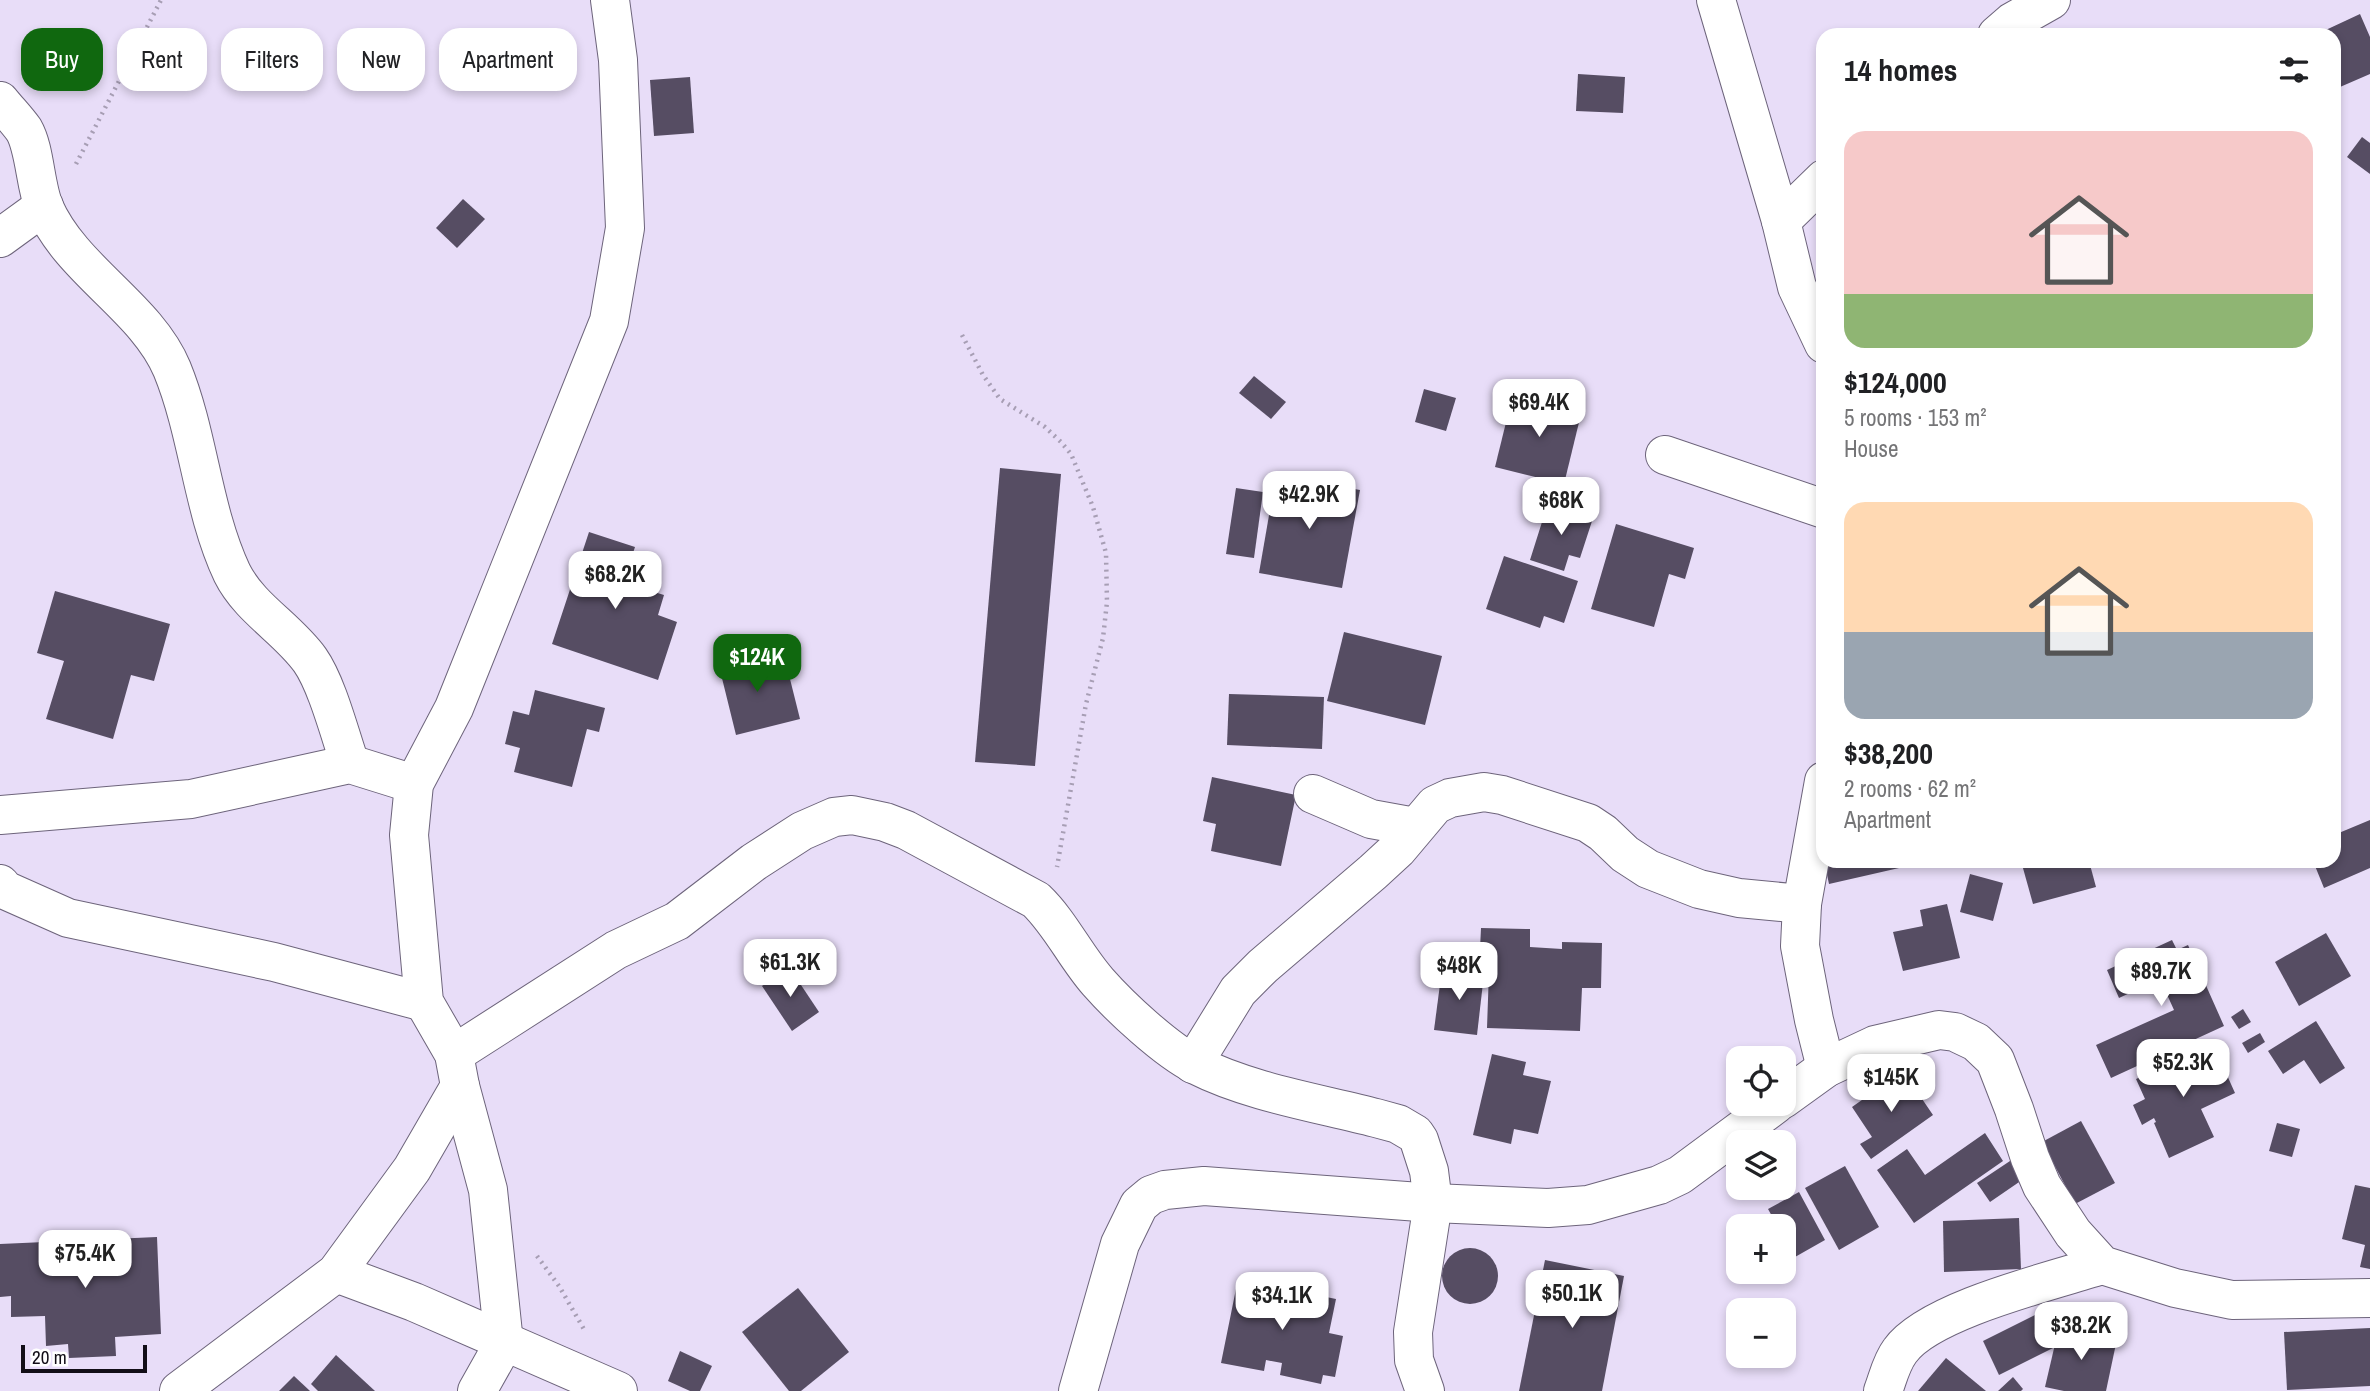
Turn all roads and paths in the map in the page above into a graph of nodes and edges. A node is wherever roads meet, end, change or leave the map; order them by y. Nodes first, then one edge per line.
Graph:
1 (161, 0) edge
2 (610, 0) edge
3 (1716, 0) edge
4 (2051, 0) edge
5 (2005, 28) edge
6 (0, 101) edge
7 (1816, 187) edge
8 (44, 206) junction
9 (1780, 221) junction
10 (0, 238) edge
11 (1816, 327) edge
12 (962, 335) dead end
13 (1665, 455) dead end
14 (1816, 506) edge
15 (349, 764) junction
16 (414, 783) junction
17 (1313, 794) dead end
18 (0, 815) edge
19 (1816, 826) edge
20 (1415, 827) junction
21 (0, 884) edge
22 (1802, 904) junction
23 (1048, 912) junction
24 (424, 1002) junction
25 (1193, 1063) junction
26 (1826, 1068) junction
27 (457, 1070) junction
28 (1796, 1090) edge
29 (1760, 1116) edge
30 (1433, 1203) junction
31 (535, 1254) dead end
32 (2102, 1265) junction
33 (336, 1273) junction
34 (2370, 1298) edge
35 (587, 1333) dead end
36 (504, 1343) junction
37 (179, 1391) edge
38 (477, 1391) edge
39 (618, 1391) edge
40 (1079, 1391) edge
41 (1424, 1391) edge
42 (1883, 1391) edge

1 - 8 path
2 - 16 street
3 - 9 street
4 - 5 street
6 - 8 street
7 - 9 street
8 - 10 street
8 - 15 street
9 - 11 street
12 - 23 path
13 - 14 street
15 - 16 street
15 - 18 street
16 - 24 street
17 - 20 street
19 - 22 street
20 - 22 street
20 - 25 street
21 - 24 street
22 - 26 street
23 - 25 street
23 - 27 street
24 - 27 street
25 - 30 street
26 - 28 street
26 - 32 street
27 - 33 street
27 - 36 street
29 - 30 street
30 - 40 street
30 - 41 street
31 - 35 path
32 - 34 street
32 - 42 street
33 - 36 street
33 - 37 street
36 - 38 street
36 - 39 street

